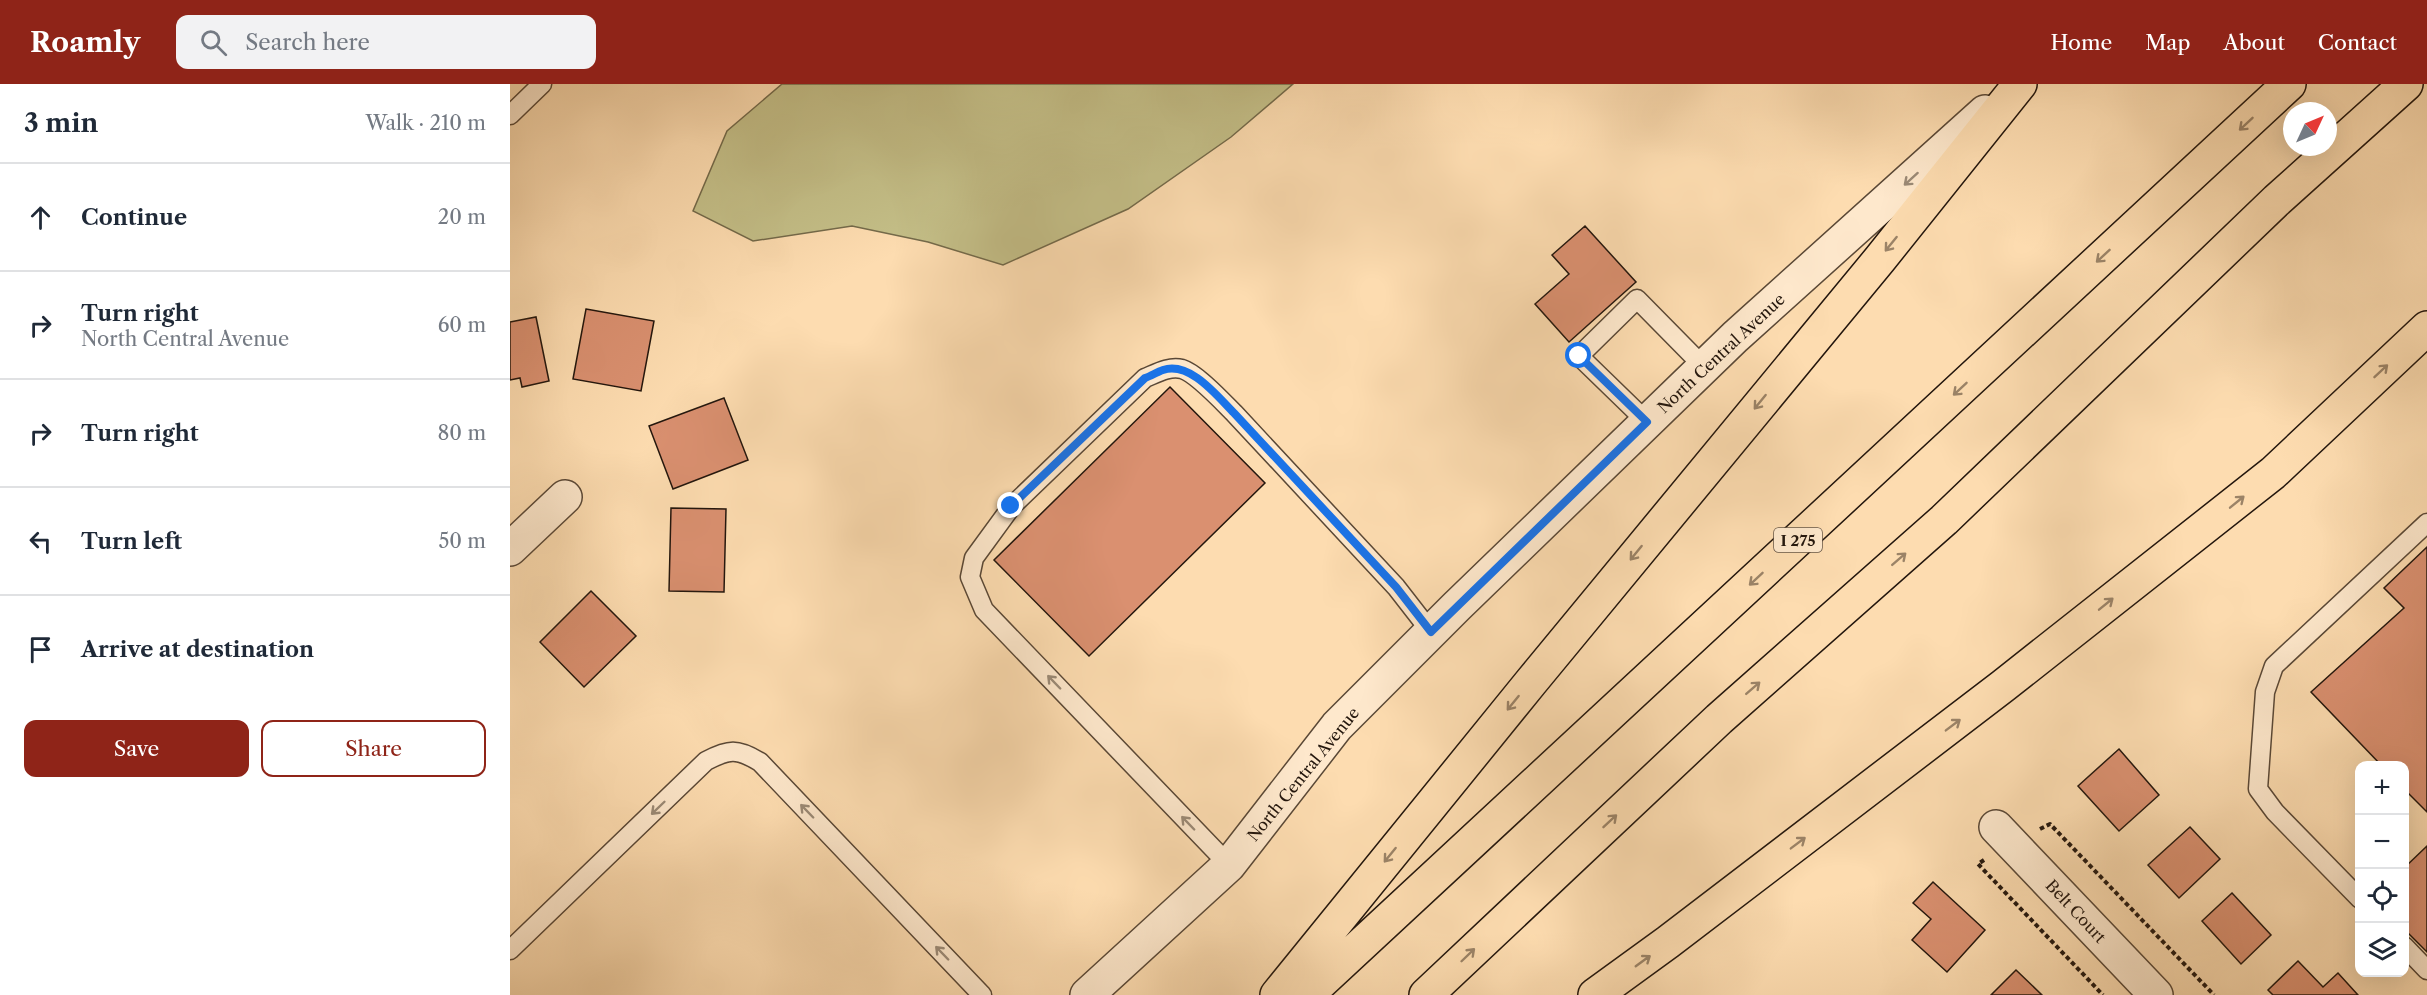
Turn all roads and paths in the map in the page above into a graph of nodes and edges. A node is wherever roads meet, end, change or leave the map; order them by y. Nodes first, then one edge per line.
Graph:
1 (542, 84) edge
2 (2018, 84) edge
3 (2289, 84) edge
4 (2406, 84) edge
5 (510, 116) edge
6 (2427, 328) edge
7 (1704, 368) junction
8 (1647, 422) junction
9 (565, 497) dead end
10 (2427, 523) edge
11 (510, 549) edge
12 (1431, 632) junction
13 (2005, 835) joint
14 (1229, 865) junction
15 (2355, 894) edge
16 (510, 950) edge
17 (2409, 951) edge
18 (2427, 970) edge
19 (982, 995) edge
20 (1087, 995) edge
21 (1277, 995) edge
22 (1308, 995) edge
23 (1426, 995) edge
24 (1595, 995) edge
25 (2156, 995) edge
26 (2214, 995) edge

1 - 5 lane
2 -> 7 street, North Central Avenue
2 -> 21 highway
3 -> 22 highway, I 275
23 -> 4 highway
24 -> 6 highway
7 - 8 street, North Central Avenue
7 - 8 lane
8 - 12 street, North Central Avenue
9 - 11 street
10 - 15 lane
12 - 14 street, North Central Avenue
14 -> 12 lane
13 - 25 street, Belt Court
13 - 26 path
14 - 20 street, North Central Avenue
19 -> 16 lane
17 - 18 lane

